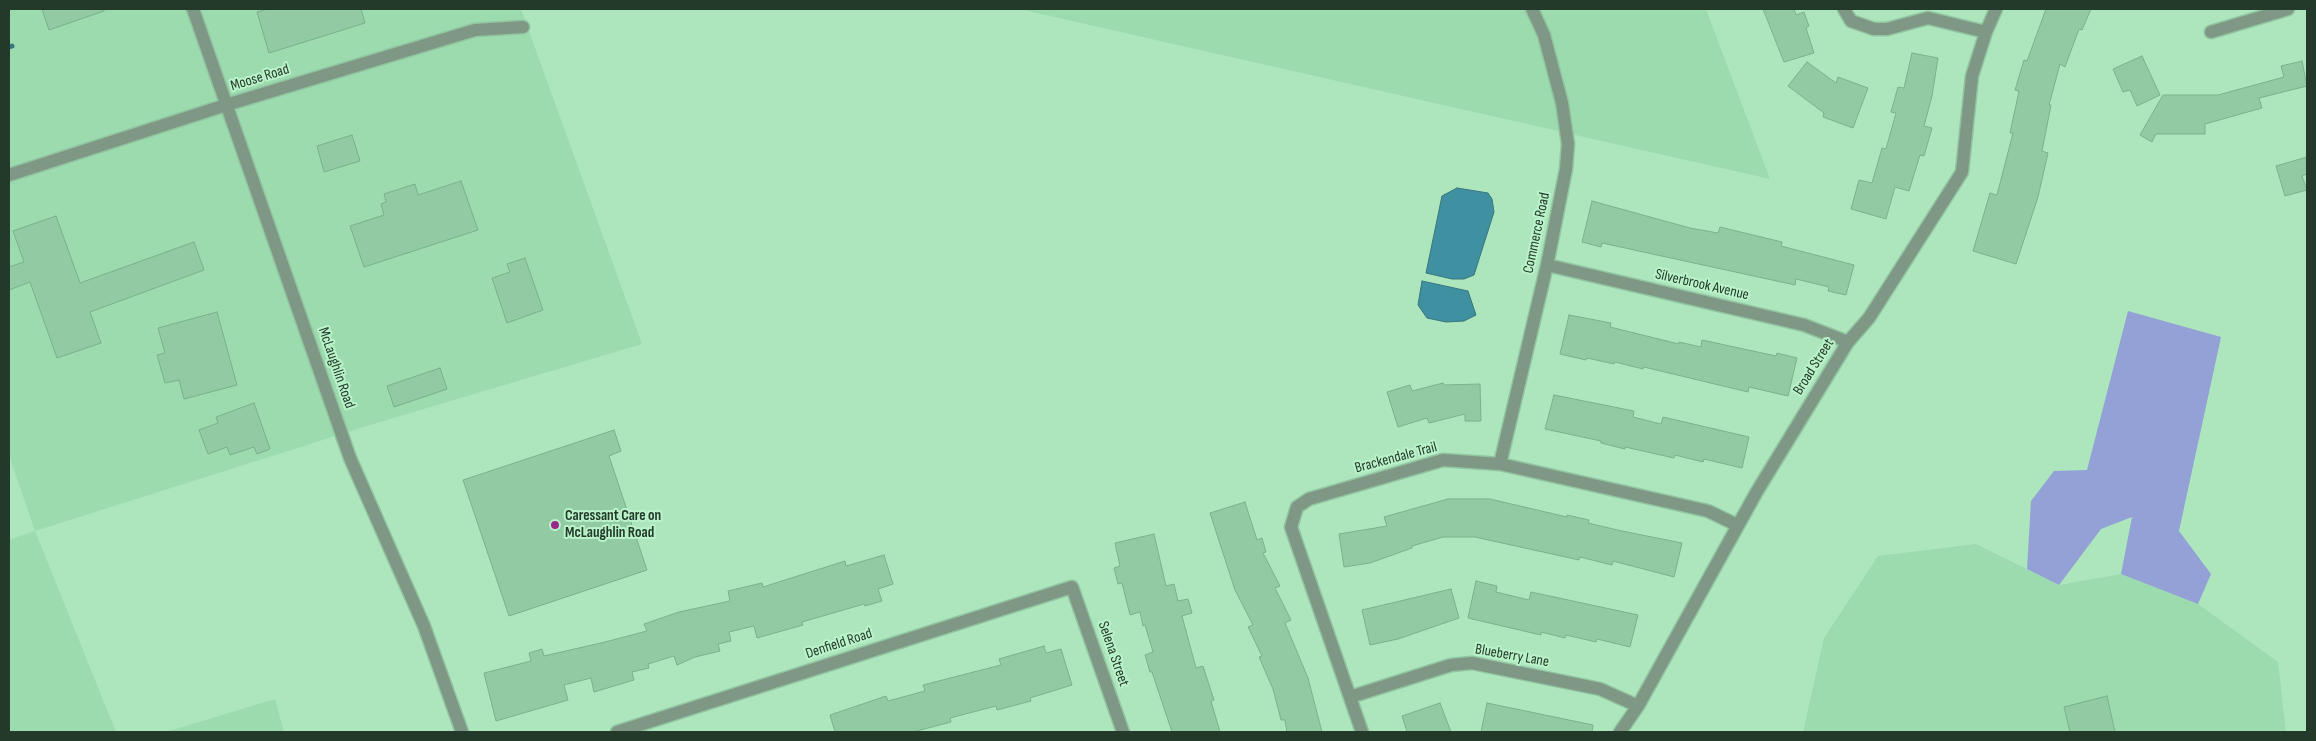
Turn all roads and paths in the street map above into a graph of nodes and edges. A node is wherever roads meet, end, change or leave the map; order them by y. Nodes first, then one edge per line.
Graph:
1 (193, 9) edge
2 (1532, 9) edge
3 (1844, 9) edge
4 (1996, 9) edge
5 (2288, 9) edge
6 (523, 27) dead end
7 (1986, 32) junction
8 (2211, 32) dead end
9 (226, 105) junction
10 (9, 175) edge
11 (1547, 265) junction
12 (1848, 342) junction
13 (1500, 464) junction
14 (1737, 525) junction
15 (1072, 587) joint
16 (1350, 697) junction
17 (1638, 706) junction
18 (462, 732) edge
19 (617, 732) edge
20 (1123, 732) edge
21 (1362, 732) edge
22 (1620, 732) edge

1 - 9 street, McLaughlin Road
2 - 11 street, Commerce Road
3 - 7 street
4 - 7 street, Broad Street
5 - 8 street
6 - 9 street, Moose Road
7 - 12 street, Broad Street
9 - 10 street, Moose Road
9 - 18 street, McLaughlin Road
11 - 12 street, Silverbrook Avenue
11 - 13 street, Commerce Road
12 - 14 street, Broad Street
13 - 14 street, Brackendale Trail
13 - 16 street, Brackendale Trail
14 - 17 street, Broad Street
15 - 19 street, Denfield Road
15 - 20 street, Selena Street
16 - 17 street, Blueberry Lane
16 - 21 street, Brackendale Trail
17 - 22 street, Broad Street

